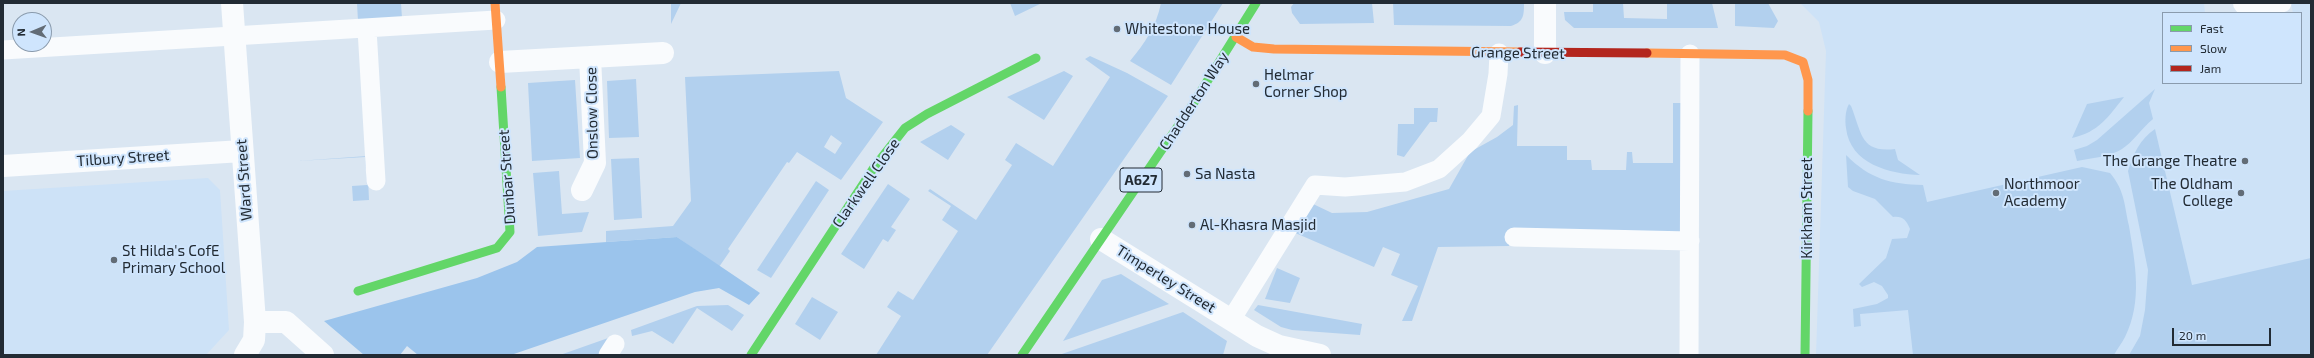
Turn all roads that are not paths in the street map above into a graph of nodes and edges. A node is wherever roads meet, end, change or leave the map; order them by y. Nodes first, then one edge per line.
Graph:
1 (232, 3) edge
2 (1256, 3) edge
3 (1545, 3) edge
4 (2282, 3) edge
5 (2246, 5) edge
6 (496, 11) edge
7 (367, 29) junction
8 (234, 36) junction
9 (1236, 37) junction
10 (3, 50) edge
11 (664, 53) dead end
12 (1499, 53) junction
13 (1545, 53) junction
14 (1690, 54) junction
15 (590, 58) junction
16 (1036, 58) dead end
17 (500, 62) junction
18 (1803, 62) joint
19 (242, 151) junction
20 (3, 166) edge
21 (376, 181) dead end
22 (582, 190) dead end
23 (1514, 237) dead end
24 (1101, 239) junction
25 (1690, 241) junction
26 (358, 291) dead end
27 (1231, 320) junction
28 (255, 322) junction
29 (245, 355) edge
30 (323, 355) edge
31 (751, 355) edge
32 (1022, 355) edge
33 (1320, 355) edge
34 (1688, 355) edge
35 (1806, 355) edge

1 - 8 street, Ward Street
2 - 9 street, Chadderton Way / A627
3 - 13 street
4 - 5 lane
6 - 7 lane
6 - 17 street, Dunbar Street
7 - 8 lane
7 - 21 lane
8 - 10 lane
8 - 19 street, Ward Street
9 - 12 street, Grange Street
9 - 24 street, Chadderton Way / A627
11 - 15 street, Onslow Close
12 - 13 street, Grange Street
12 - 27 lane
13 - 14 street, Grange Street
14 - 18 street, Grange Street
14 - 25 lane
15 - 17 street, Onslow Close
15 - 22 street, Onslow Close
16 - 31 street, Clarkwell Close
17 - 26 street, Dunbar Street
18 - 35 street, Kirkham Street
19 - 20 street, Tilbury Street
19 - 28 street, Ward Street
23 - 25 lane
24 - 27 street, Timperley Street
24 - 32 street, Chadderton Way / A627
25 - 34 lane
27 - 33 street, Timperley Street
28 - 29 street, Ward Street
28 - 30 street

